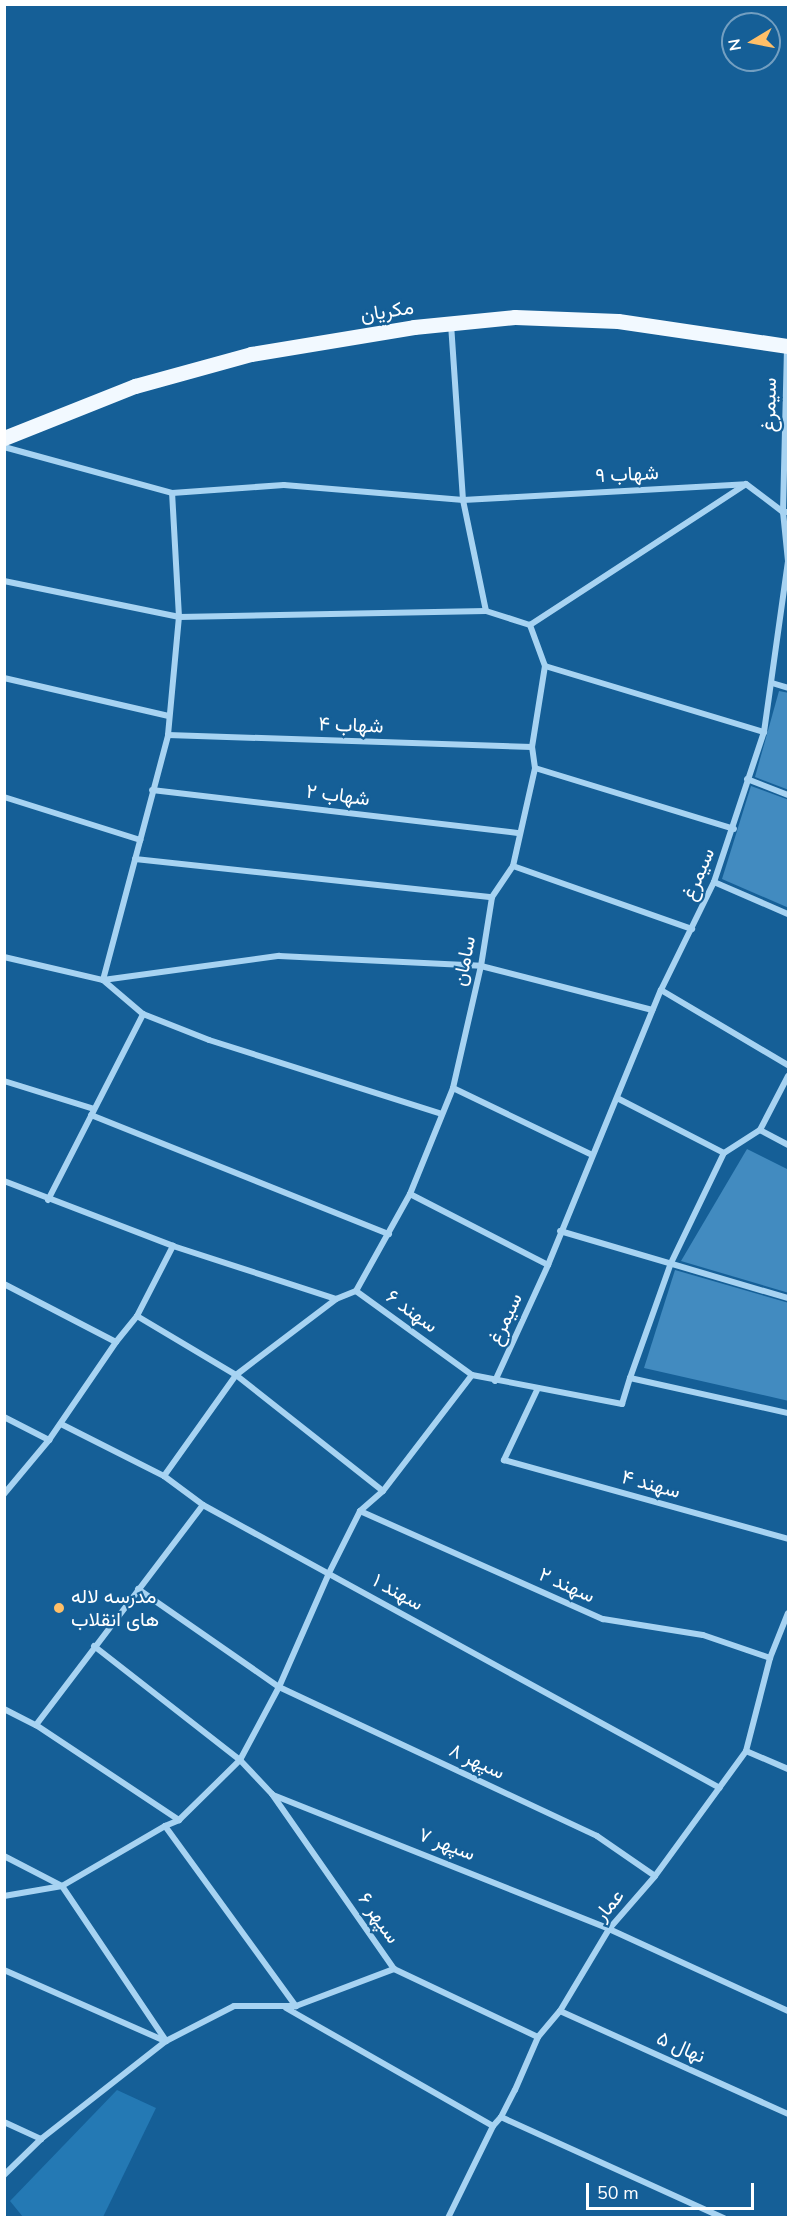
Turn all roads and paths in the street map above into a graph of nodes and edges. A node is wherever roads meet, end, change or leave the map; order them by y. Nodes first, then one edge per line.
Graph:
1 (451, 323) junction
2 (788, 346) edge
3 (8, 433) edge
4 (4, 447) edge
5 (746, 484) junction
6 (172, 493) junction
7 (464, 500) junction
8 (786, 512) edge
9 (788, 561) edge
10 (4, 581) edge
11 (486, 611) junction
12 (179, 617) junction
13 (530, 625) junction
14 (545, 666) junction
15 (4, 678) edge
16 (772, 683) junction
17 (789, 688) edge
18 (169, 716) junction
19 (764, 732) junction
20 (168, 735) junction
21 (532, 747) junction
22 (534, 768) junction
23 (747, 779) junction
24 (153, 790) junction
25 (789, 795) edge
26 (4, 797) edge
27 (734, 829) junction
28 (519, 833) junction
29 (140, 840) junction
30 (135, 859) junction
31 (513, 866) junction
32 (714, 882) junction
33 (492, 897) junction
34 (789, 914) edge
35 (692, 929) junction
36 (4, 957) edge
37 (482, 966) junction
38 (103, 980) junction
39 (661, 990) junction
40 (652, 1010) junction
41 (143, 1014) junction
42 (789, 1065) edge
43 (789, 1076) edge
44 (4, 1081) edge
45 (453, 1088) junction
46 (617, 1098) junction
47 (92, 1112) junction
48 (442, 1114) junction
49 (760, 1130) junction
50 (789, 1145) edge
51 (724, 1153) junction
52 (592, 1155) junction
53 (4, 1182) edge
54 (410, 1194) junction
55 (48, 1200) junction
56 (560, 1231) junction
57 (389, 1234) junction
58 (173, 1246) junction
59 (671, 1263) junction
60 (548, 1265) junction
61 (4, 1284) edge
62 (356, 1291) junction
63 (789, 1298) edge
64 (336, 1299) junction
65 (137, 1316) junction
66 (116, 1342) junction
67 (236, 1375) junction
68 (472, 1375) junction
69 (630, 1378) junction
70 (495, 1381) junction
71 (538, 1388) junction
72 (789, 1413) edge
73 (4, 1417) edge
74 (61, 1424) junction
75 (49, 1440) junction
76 (164, 1476) junction
77 (382, 1491) junction
78 (4, 1494) edge
79 (204, 1505) junction
80 (360, 1511) junction
81 (789, 1539) edge
82 (329, 1573) junction
83 (138, 1589) junction
84 (789, 1613) edge
85 (94, 1646) junction
86 (770, 1658) junction
87 (279, 1687) junction
88 (4, 1708) edge
89 (36, 1725) junction
90 (746, 1751) junction
91 (240, 1760) junction
92 (789, 1769) edge
93 (720, 1788) junction
94 (272, 1794) junction
95 (179, 1820) junction
96 (165, 1826) junction
97 (4, 1856) edge
98 (655, 1876) junction
99 (62, 1886) junction
100 (4, 1896) edge
101 (609, 1929) junction
102 (394, 1969) junction
103 (4, 1970) edge
104 (296, 2006) junction
105 (286, 2008) junction
106 (788, 2008) edge
107 (560, 2011) junction
108 (538, 2037) junction
109 (166, 2041) junction
110 (789, 2114) edge
111 (501, 2117) junction
112 (4, 2122) edge
113 (493, 2126) junction
114 (41, 2139) junction
115 (4, 2175) edge
116 (448, 2217) edge
117 (724, 2217) edge

1 - 2 main road, مکریان
1 - 3 main road, مکریان
1 - 7 street
2 - 8 street, سیمرغ
4 - 6 street, شهاب ۹
5 - 7 street, شهاب ۹
5 - 8 street
5 - 13 street
6 - 7 street, شهاب ۹
6 - 12 street
7 - 11 street
8 - 9 street, سیمرغ
9 - 16 street, سیمرغ
10 - 12 street
11 - 12 street
11 - 13 street
12 - 18 street
13 - 14 street, سامان
14 - 19 street
14 - 21 street, سامان
15 - 18 street
16 - 17 street
16 - 19 street, سیمرغ
18 - 20 street
19 - 23 street, سیمرغ
20 - 21 street, شهاب ۴
20 - 24 street
21 - 22 street, سامان
22 - 27 street
22 - 28 street, سامان
23 - 25 street
23 - 27 street, سیمرغ
24 - 28 street, شهاب ۲
24 - 29 street
26 - 29 street
27 - 32 street, سیمرغ
28 - 31 street, سامان
29 - 30 street
30 - 33 street
30 - 38 street
31 - 33 street, سامان
31 - 35 street
32 - 34 street
32 - 35 street, سیمرغ
33 - 37 street, سامان
35 - 39 street, سیمرغ
36 - 38 street
37 - 38 street
37 - 40 street
37 - 45 street, سامان
38 - 41 street
39 - 40 street, سیمرغ
39 - 42 street
40 - 46 street, سیمرغ
41 - 47 street
41 - 48 street
43 - 49 street
44 - 47 street
45 - 48 street, سامان
45 - 52 street
46 - 51 street
46 - 52 street, سیمرغ
47 - 55 street
47 - 57 street
48 - 54 street, سامان
49 - 50 street
49 - 51 street
51 - 59 street
52 - 56 street, سیمرغ
53 - 55 street
54 - 57 street, سامان
54 - 60 street
55 - 58 street
56 - 59 street
56 - 60 street, سیمرغ
57 - 62 street, سامان
58 - 64 street
58 - 65 street
59 - 63 street
59 - 69 street
60 - 70 street, سیمرغ
61 - 66 street
62 - 64 street, سهند ۶
62 - 68 street, سهند ۶
64 - 67 street, سهند ۶
65 - 66 street
65 - 67 street
66 - 74 street
67 - 76 street, سهند ۶
67 - 77 street
68 - 70 street, سهند ۶
68 - 77 street
69 - 71 street, سهند ۶
69 - 72 street
70 - 71 street, سهند ۶
71 - 81 street, سهند ۴
73 - 75 street
74 - 75 street
74 - 76 street, سهند ۱
75 - 78 street
76 - 79 street, سهند ۱
77 - 80 street
79 - 82 street, سهند ۱
79 - 83 street
80 - 82 street
80 - 86 street, سهند ۲
82 - 87 street
82 - 93 street, سهند ۱
83 - 85 street
83 - 87 street, سپهر ۸
84 - 86 street, عمار
85 - 89 street
85 - 91 street, سپهر ۶
86 - 90 street, عمار
87 - 91 street
87 - 98 street, سپهر ۸
88 - 89 street
89 - 95 street
90 - 92 street
90 - 93 street, عمار
91 - 94 street, سپهر ۶
91 - 95 street
93 - 98 street, عمار
94 - 101 street, سپهر ۷
94 - 102 street, سپهر ۶
95 - 96 street
96 - 99 street
96 - 104 street
97 - 99 street
98 - 101 street, عمار
99 - 100 street
99 - 109 street
101 - 106 street, سپهر ۷
101 - 107 street, عمار
102 - 104 street
102 - 108 street, سپهر ۶
103 - 109 street
104 - 105 street
105 - 109 street
105 - 113 street
107 - 108 street, عمار
107 - 110 street, نهال ۵
108 - 111 street, عمار
109 - 114 street
111 - 113 street, عمار
111 - 117 street
112 - 114 street
113 - 116 street, عمار
114 - 115 street

